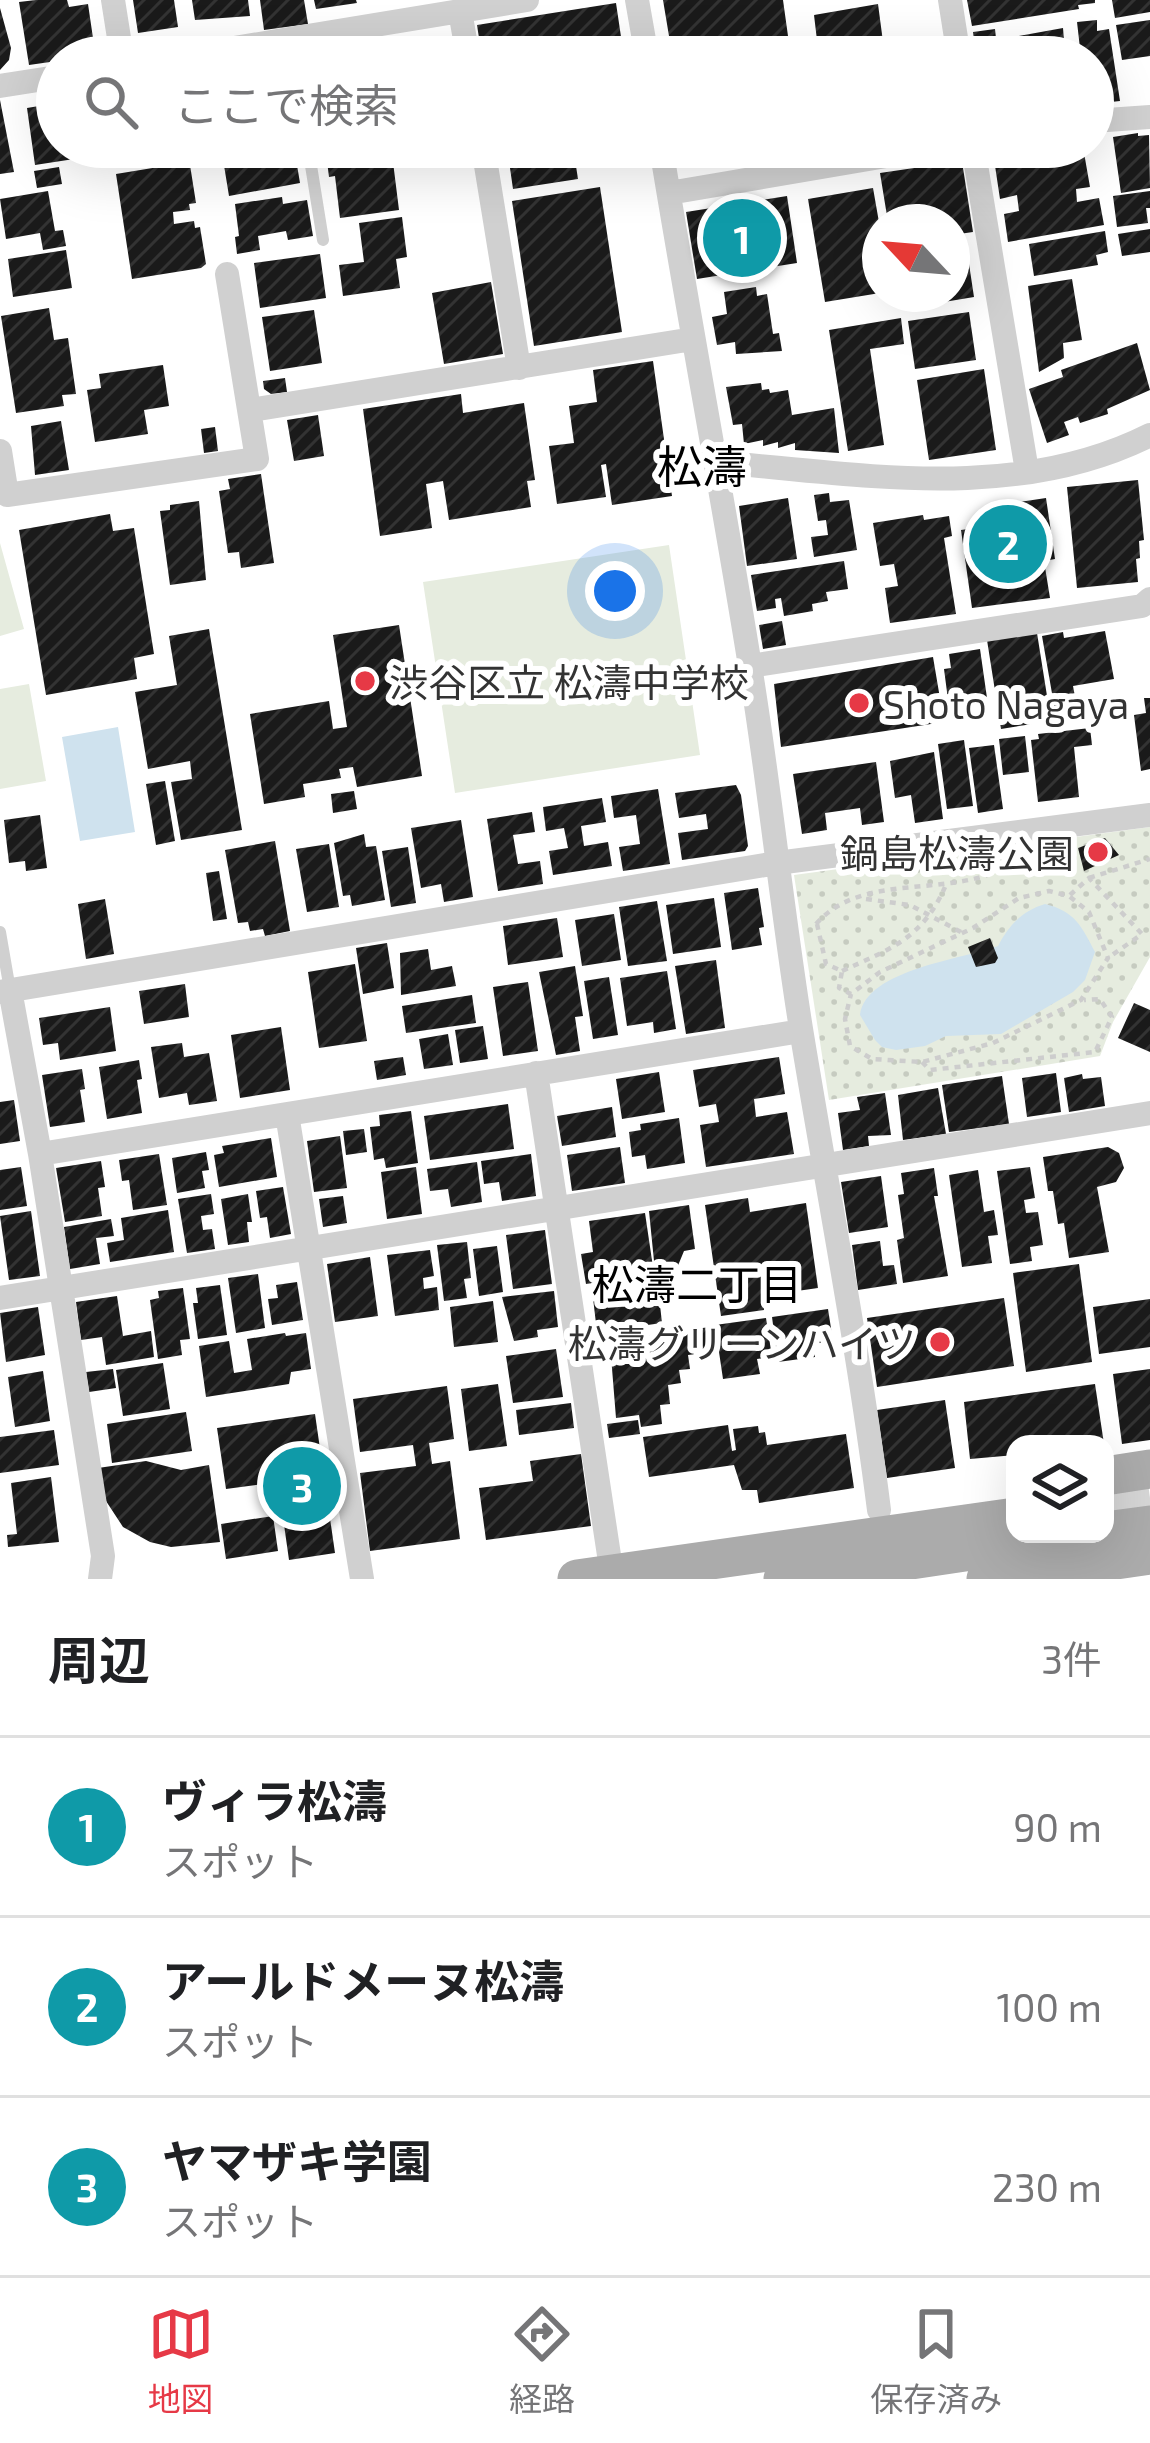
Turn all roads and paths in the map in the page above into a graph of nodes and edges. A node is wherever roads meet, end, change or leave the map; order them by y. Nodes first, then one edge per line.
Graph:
1 (113, 0) edge
2 (527, 0) edge
3 (637, 0) edge
4 (950, 0) edge
5 (460, 11) junction
6 (119, 36) edge
7 (346, 36) edge
8 (464, 36) edge
9 (643, 36) edge
10 (956, 36) edge
11 (36, 80) edge
12 (0, 86) edge
13 (1150, 117) edge
14 (1114, 120) edge
15 (311, 168) edge
16 (486, 168) edge
17 (664, 168) edge
18 (815, 168) edge
19 (978, 168) edge
20 (668, 193) junction
21 (323, 241) dead end
22 (227, 274) dead end
23 (693, 339) junction
24 (519, 368) junction
25 (251, 410) junction
26 (1150, 435) edge
27 (0, 451) edge
28 (716, 462) junction
29 (1028, 471) junction
30 (1150, 598) edge
31 (750, 666) junction
32 (1150, 814) edge
33 (995, 835) junction
34 (1150, 860) edge
35 (777, 863) junction
36 (1089, 878) junction
37 (946, 885) junction
38 (1069, 896) junction
39 (860, 898) junction
40 (932, 916) junction
41 (817, 924) junction
42 (787, 929) junction
43 (0, 932) edge
44 (962, 933) junction
45 (1108, 958) junction
46 (842, 971) junction
47 (5, 991) edge
48 (851, 994) junction
49 (1082, 1000) junction
50 (801, 1031) junction
51 (922, 1062) junction
52 (536, 1073) junction
53 (287, 1114) junction
54 (1149, 1122) edge
55 (40, 1154) junction
56 (825, 1166) junction
57 (558, 1207) junction
58 (308, 1248) junction
59 (60, 1288) junction
60 (0, 1298) edge
61 (1150, 1469) edge
62 (1114, 1475) edge
63 (1006, 1491) edge
64 (1150, 1497) edge
65 (1114, 1503) edge
66 (878, 1510) junction
67 (1006, 1518) edge
68 (1150, 1525) edge
69 (1114, 1530) edge
70 (1025, 1543) edge
71 (1150, 1555) edge
72 (594, 1577) edge
73 (100, 1579) edge
74 (362, 1579) edge
75 (783, 1579) edge
76 (986, 1579) edge

1 - 6 street
2 - 5 street
3 - 9 street
4 - 10 street
5 - 7 street
5 - 8 street
11 - 12 street
13 - 14 street
15 - 21 lane
16 - 24 street
17 - 20 street
18 - 20 street
19 - 29 street
20 - 23 street
22 - 25 street
23 - 24 street
23 - 28 street
24 - 25 street
25 - 27 street
26 - 29 street
28 - 29 street
28 - 31 street
30 - 31 street
31 - 35 street
32 - 33 street
33 - 35 street
33 - 37 path
34 - 36 path
35 - 42 street
35 - 47 street
36 - 38 path
36 - 45 path
37 - 39 path
37 - 40 path
38 - 44 path
38 - 45 path
39 - 40 path
39 - 41 path
40 - 44 path
40 - 46 path
41 - 42 path
41 - 46 path
42 - 50 street
43 - 47 lane
44 - 48 path
45 - 49 path
46 - 48 path
47 - 55 street
48 - 51 path
49 - 51 path
49 - 51 path
50 - 52 street
50 - 56 street
52 - 53 street
52 - 57 street
53 - 55 street
53 - 58 street
54 - 56 street
55 - 59 street
56 - 57 street
56 - 66 street
57 - 58 street
57 - 72 street
58 - 59 street
58 - 74 street
59 - 60 street
59 - 73 street
61 - 62 main road
63 - 66 main road
64 - 65 main road
66 - 72 main road
67 - 72 main road
68 - 69 main road
70 - 75 main road
71 - 76 main road

